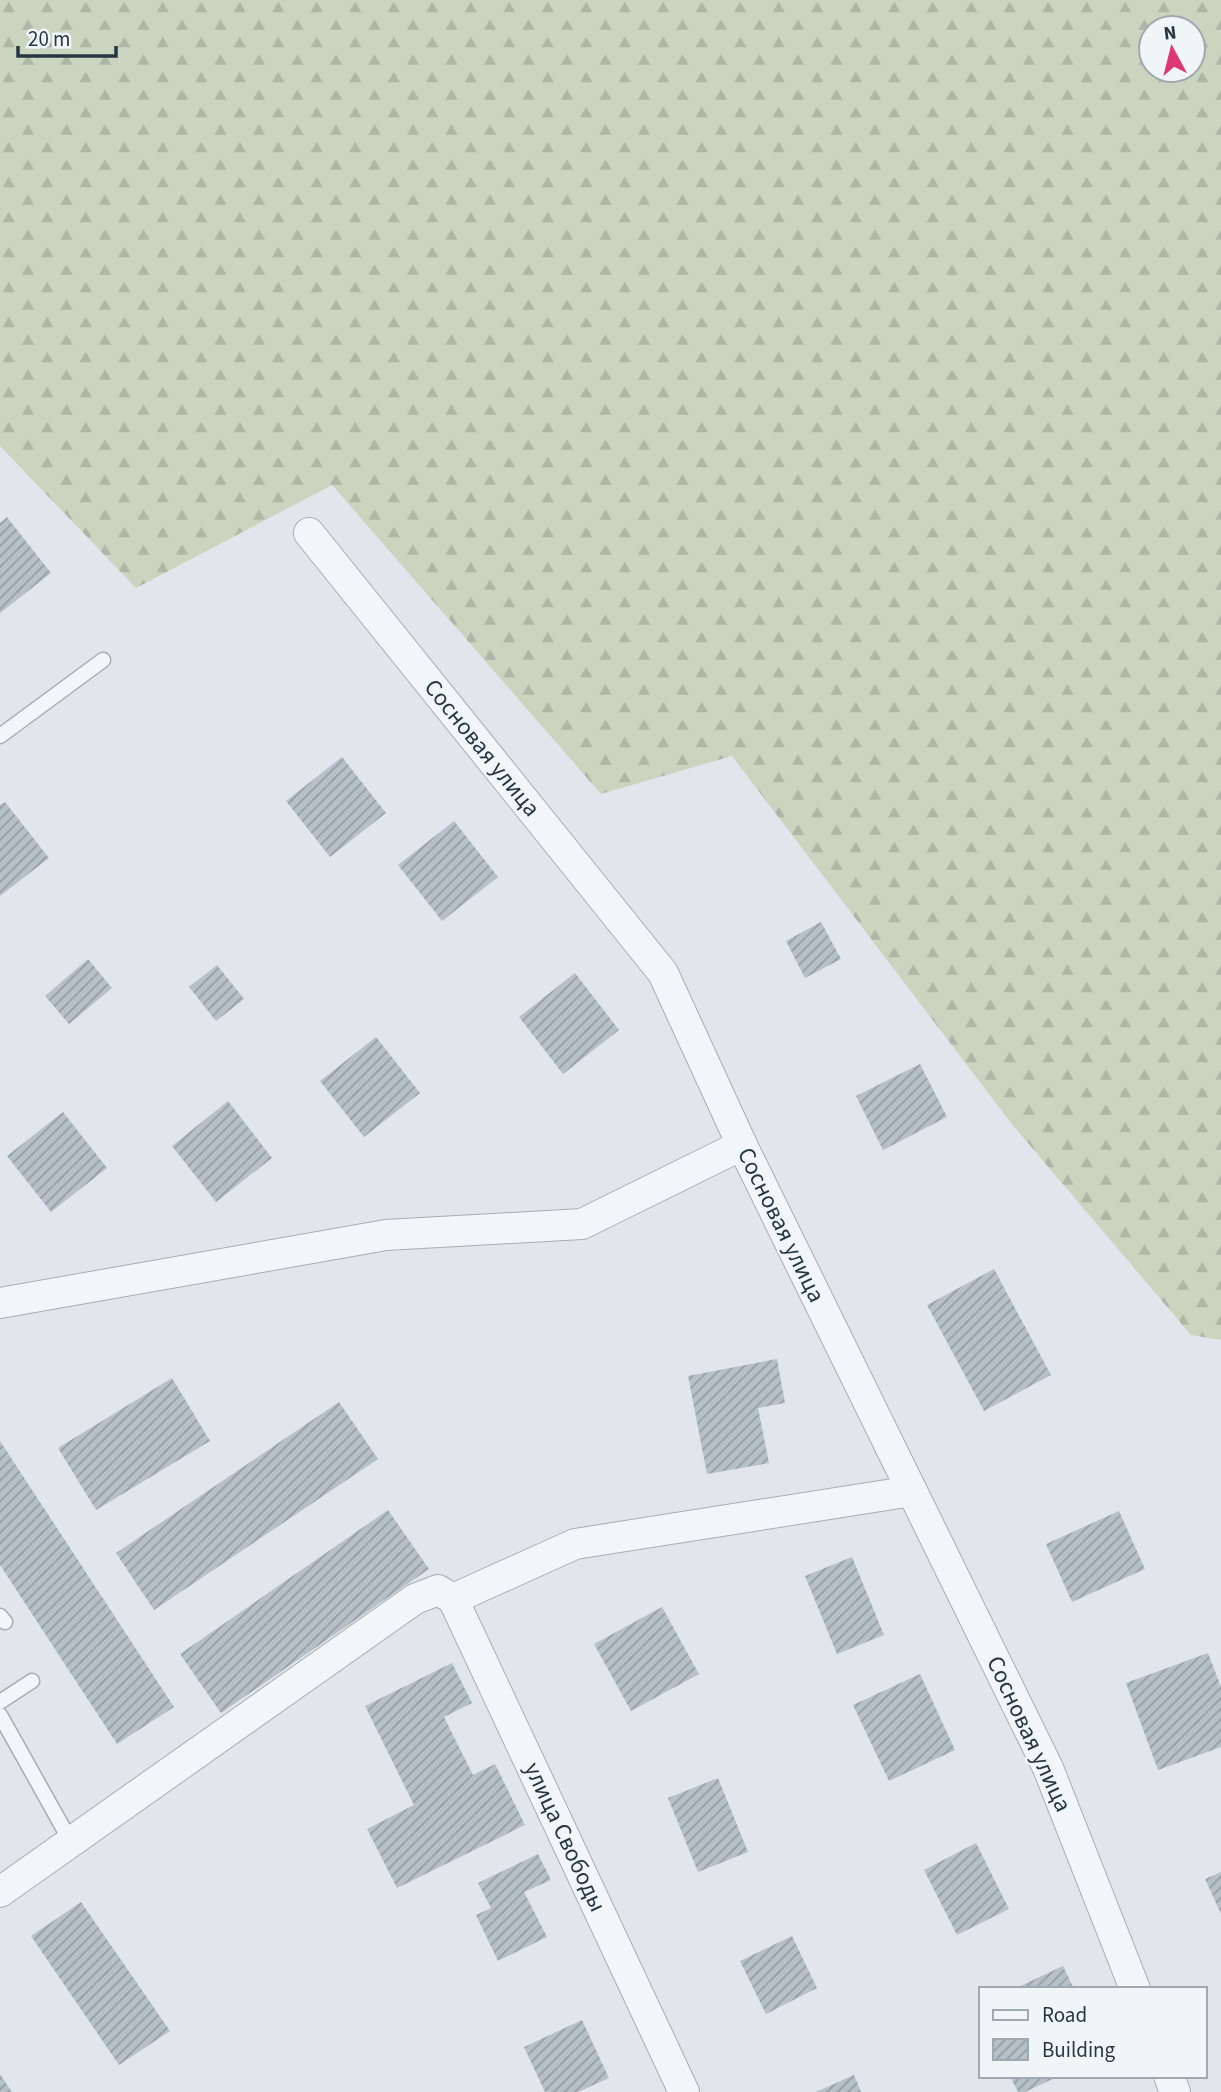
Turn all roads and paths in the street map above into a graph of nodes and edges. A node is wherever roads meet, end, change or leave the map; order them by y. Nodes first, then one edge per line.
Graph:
1 (309, 533) dead end
2 (103, 660) dead end
3 (0, 736) edge
4 (742, 1145) junction
5 (0, 1303) edge
6 (912, 1491) junction
7 (445, 1595) junction
8 (32, 1681) dead end
9 (0, 1702) edge
10 (0, 1715) edge
11 (71, 1842) junction
12 (0, 1892) edge
13 (1134, 1987) edge
14 (684, 2092) edge

1 - 4 street, Сосновая улица
2 - 3 lane
4 - 5 street
4 - 6 street, Сосновая улица
6 - 7 street
6 - 13 street, Сосновая улица
7 - 11 street
7 - 14 street, улица Свободы
8 - 9 lane
10 - 11 lane
11 - 12 street

